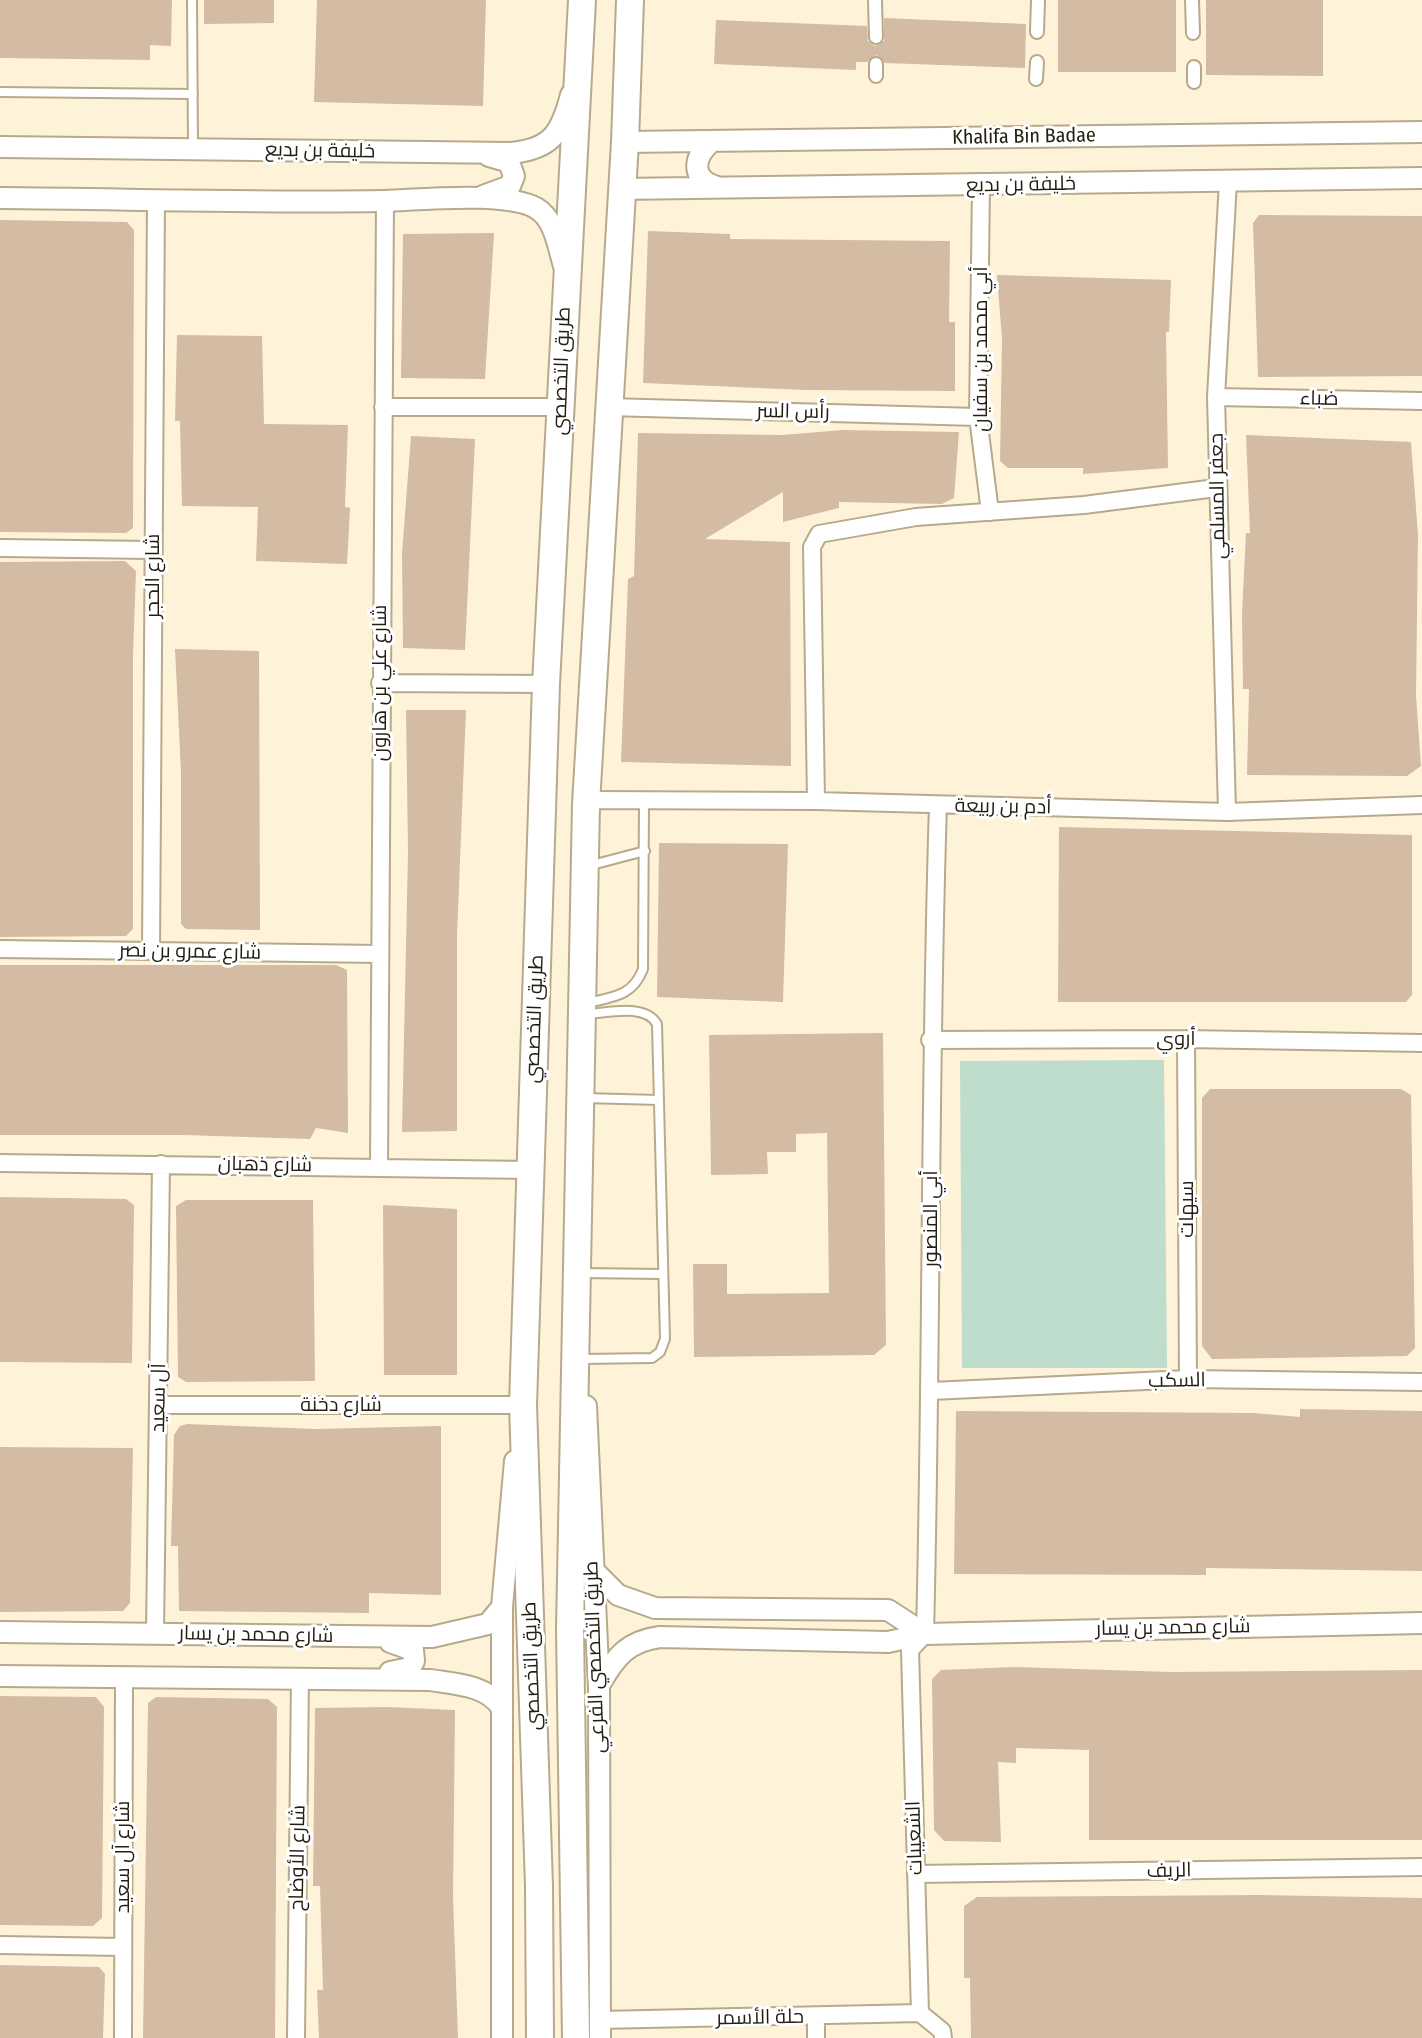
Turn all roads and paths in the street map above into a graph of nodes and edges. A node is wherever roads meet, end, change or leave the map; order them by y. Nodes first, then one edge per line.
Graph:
1 (192, 0) edge
2 (582, 0) edge
3 (630, 0) edge
4 (875, 0) edge
5 (1038, 0) edge
6 (1192, 0) edge
7 (1037, 32) dead end
8 (1193, 33) dead end
9 (876, 37) dead end
10 (580, 61) junction
11 (1037, 62) dead end
12 (1194, 67) dead end
13 (1036, 79) dead end
14 (1194, 82) dead end
15 (0, 92) edge
16 (193, 94) junction
17 (1422, 132) edge
18 (712, 141) junction
19 (625, 142) junction
20 (0, 147) edge
21 (193, 149) junction
22 (457, 154) junction
23 (1422, 178) edge
24 (1228, 181) junction
25 (981, 186) junction
26 (718, 188) junction
27 (620, 189) junction
28 (0, 198) edge
29 (460, 198) junction
30 (156, 200) junction
31 (385, 201) junction
32 (566, 271) junction
33 (1216, 397) junction
34 (1422, 401) edge
35 (383, 407) junction
36 (561, 407) junction
37 (608, 407) junction
38 (978, 417) junction
39 (1216, 488) junction
40 (990, 512) junction
41 (0, 548) edge
42 (153, 550) junction
43 (380, 683) junction
44 (546, 684) junction
45 (644, 800) junction
46 (816, 801) junction
47 (586, 804) junction
48 (938, 805) junction
49 (1422, 805) edge
50 (1227, 812) junction
51 (645, 851) junction
52 (584, 867) junction
53 (0, 949) edge
54 (151, 951) junction
55 (380, 954) junction
56 (582, 1009) junction
57 (1186, 1039) junction
58 (930, 1040) junction
59 (1422, 1043) edge
60 (580, 1098) junction
61 (659, 1100) junction
62 (0, 1163) edge
63 (161, 1164) junction
64 (379, 1166) junction
65 (531, 1170) junction
66 (663, 1274) junction
67 (577, 1275) junction
68 (583, 1359) junction
69 (1188, 1379) junction
70 (1422, 1382) edge
71 (931, 1391) junction
72 (159, 1405) junction
73 (523, 1405) junction
74 (593, 1570) junction
75 (502, 1607) junction
76 (1422, 1623) edge
77 (0, 1632) edge
78 (155, 1633) junction
79 (925, 1634) junction
80 (334, 1636) junction
81 (0, 1676) edge
82 (124, 1676) junction
83 (300, 1677) junction
84 (334, 1677) junction
85 (599, 1688) junction
86 (502, 1708) junction
87 (1422, 1867) edge
88 (916, 1874) junction
89 (0, 1945) edge
90 (123, 1947) junction
91 (920, 2013) junction
92 (816, 2018) junction
93 (600, 2029) edge
94 (123, 2038) edge
95 (296, 2038) edge
96 (502, 2038) edge
97 (540, 2038) edge
98 (576, 2038) edge
99 (816, 2038) edge
100 (943, 2038) edge

1 - 16 lane
2 - 10 main road, طريق التخصصي
3 - 19 main road, طريق التخصصي
4 - 9 street
5 - 7 street
6 - 8 street
10 - 22 street, خليفة بن بديع
10 - 32 main road, طريق التخصصي
11 - 13 street
12 - 14 street
15 - 16 lane
16 - 21 lane
17 - 18 street, Khalifa Bin Badae
18 - 19 street, Khalifa Bin Badae
18 - 26 street
19 - 27 main road, طريق التخصصي
20 - 21 street, خليفة بن بديع
21 - 22 street, خليفة بن بديع
22 - 29 street
23 - 24 street, خليفة بن بديع
24 - 25 street, خليفة بن بديع
24 - 33 street, جعفر المسلمي
25 - 26 street, خليفة بن بديع
25 - 38 street, أبي محمد بن سفيان
26 - 27 street, خليفة بن بديع
27 - 37 main road, طريق التخصصي
28 - 30 street
29 - 31 street
29 - 32 street
30 - 31 street
30 - 42 street, شارع الحجر
31 - 35 street, شارع علي بن هارون
32 - 36 main road, طريق التخصصي
33 - 34 street, ضباء
33 - 39 street, جعفر المسلمي
35 - 36 street
35 - 43 street, شارع علي بن هارون
36 - 44 main road, طريق التخصصي
37 - 38 street, رأس السر
37 - 47 main road, طريق التخصصي
38 - 40 street, أبي محمد بن سفيان
39 - 40 street
39 - 50 street, جعفر المسلمي
40 - 46 street
41 - 42 street
42 - 54 street, شارع الحجر
43 - 44 street
43 - 55 street, شارع علي بن هارون
44 - 65 main road, طريق التخصصي
45 - 46 street, أدم بن ربيعة
45 - 47 street, أدم بن ربيعة
45 - 51 lane
46 - 48 street, أدم بن ربيعة
47 - 52 main road, طريق التخصصي
48 - 50 street, أدم بن ربيعة
48 - 58 street, أبي المنصور
49 - 50 street, أدم بن ربيعة
51 - 52 lane
51 - 56 lane
52 - 56 main road, طريق التخصصي
53 - 54 street, شارع عمرو بن نصر
54 - 55 street, شارع عمرو بن نصر
55 - 64 street, شارع علي بن هارون
56 - 60 main road, طريق التخصصي
56 - 61 lane
57 - 58 street, أروي
57 - 59 street, أروي
57 - 69 street, سيهات
58 - 71 street, أبي المنصور
60 - 61 lane
60 - 67 main road, طريق التخصصي
61 - 66 lane
62 - 63 street, شارع ذهبان
63 - 64 street, شارع ذهبان
63 - 72 street, آل سعيد
64 - 65 street, شارع ذهبان
65 - 73 main road, طريق التخصصي
66 - 67 lane
66 - 68 lane
67 - 68 street, طريق التخصصي الفرعي
67 - 98 main road, طريق التخصصي
68 - 74 street, طريق التخصصي الفرعي
69 - 70 street, السكب
69 - 71 street, السكب
71 - 79 street, أبي المنصور
72 - 73 street, شارع دخنة
72 - 78 street, آل سعيد
73 - 75 street
73 - 97 main road, طريق التخصصي
74 - 79 street
74 - 85 street, طريق التخصصي الفرعي
75 - 80 street, شارع محمد بن يسار
75 - 86 street
76 - 79 street, شارع محمد بن يسار
77 - 78 street, شارع محمد بن يسار
78 - 80 street, شارع محمد بن يسار
79 - 85 street, شارع محمد بن يسار
79 - 88 street, الشعيبات
80 - 84 street
81 - 82 street, شارع محمد بن يسار
82 - 83 street, شارع محمد بن يسار
82 - 90 street, شارع آل سعيد
83 - 84 street, شارع محمد بن يسار
83 - 95 street, شارع الأوضاح
84 - 86 street, شارع محمد بن يسار
85 - 93 street, طريق التخصصي الفرعي
86 - 96 street
87 - 88 street, الريف
88 - 91 street, الشعيبات
89 - 90 street
90 - 94 street, شارع آل سعيد
91 - 92 street, حلة الأسمر
91 - 100 street
92 - 93 street, حلة الأسمر
92 - 99 street

